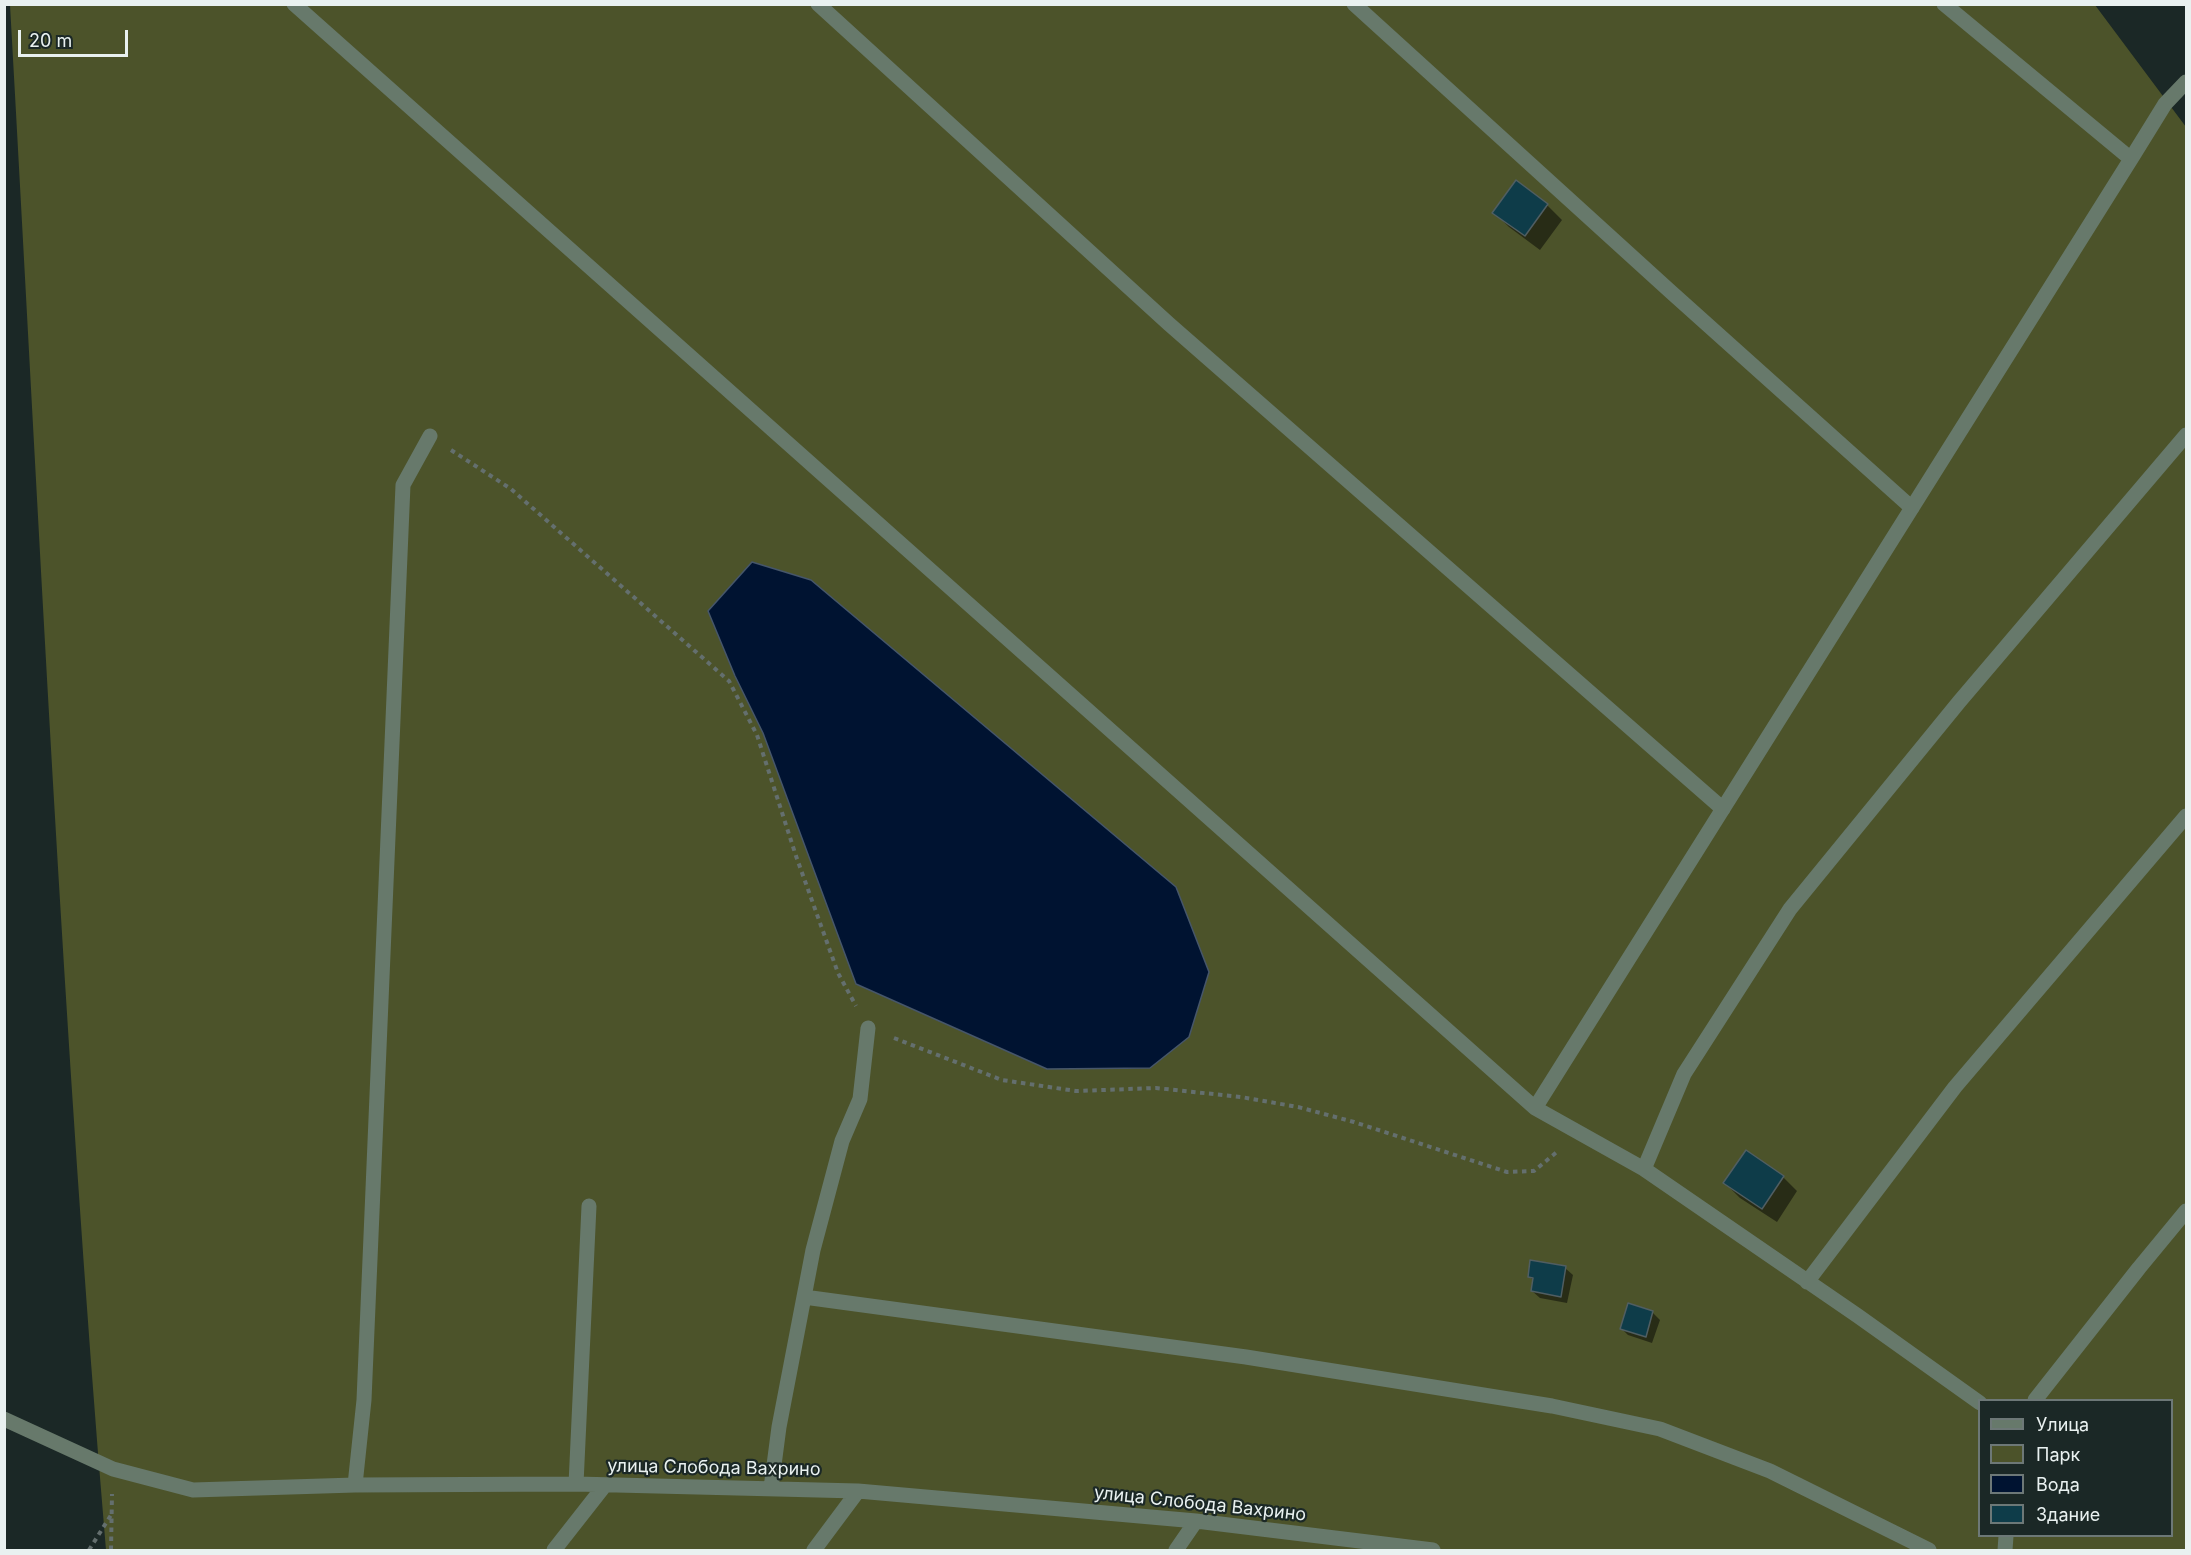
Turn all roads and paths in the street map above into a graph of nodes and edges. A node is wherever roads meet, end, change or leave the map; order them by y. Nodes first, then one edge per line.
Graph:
1 (294, 4) edge
2 (818, 4) edge
3 (1354, 4) edge
4 (1944, 4) edge
5 (2187, 82) edge
6 (2131, 159) junction
7 (2187, 435) edge
8 (430, 436) joint
9 (1912, 508) junction
10 (1723, 809) junction
11 (2187, 816) edge
12 (868, 1028) junction
13 (1535, 1108) junction
14 (1579, 1133) junction
15 (1644, 1168) junction
16 (589, 1206) dead end
17 (2187, 1211) edge
18 (1807, 1282) junction
19 (804, 1297) junction
20 (2037, 1399) edge
21 (1978, 1402) edge
22 (4, 1419) edge
23 (113, 1469) junction
24 (576, 1484) junction
25 (356, 1485) junction
26 (605, 1485) junction
27 (771, 1488) junction
28 (858, 1491) junction
29 (111, 1514) junction
30 (1196, 1521) junction
31 (89, 1551) edge
32 (111, 1551) edge
33 (554, 1551) edge
34 (814, 1551) edge
35 (1176, 1551) edge
36 (1433, 1551) edge
37 (1929, 1551) edge

1 - 13 street
2 - 10 street
3 - 9 street
4 - 6 street
5 - 6 street
6 - 9 street
7 - 15 street
8 - 12 path
8 - 25 street
9 - 10 street
10 - 13 street
11 - 18 street
12 - 14 path
12 - 19 street
13 - 14 street
14 - 15 street
15 - 18 street
16 - 24 street
17 - 20 street
18 - 21 street
19 - 27 street
19 - 37 street
22 - 23 street, улица Слобода Вахрино
23 - 25 street, улица Слобода Вахрино
23 - 29 path
24 - 25 street, улица Слобода Вахрино
24 - 26 street, улица Слобода Вахрино
26 - 27 street, улица Слобода Вахрино
26 - 33 street
27 - 28 street, улица Слобода Вахрино
28 - 30 street, улица Слобода Вахрино
28 - 34 street
29 - 31 path
29 - 32 path
30 - 35 street
30 - 36 street, улица Слобода Вахрино

